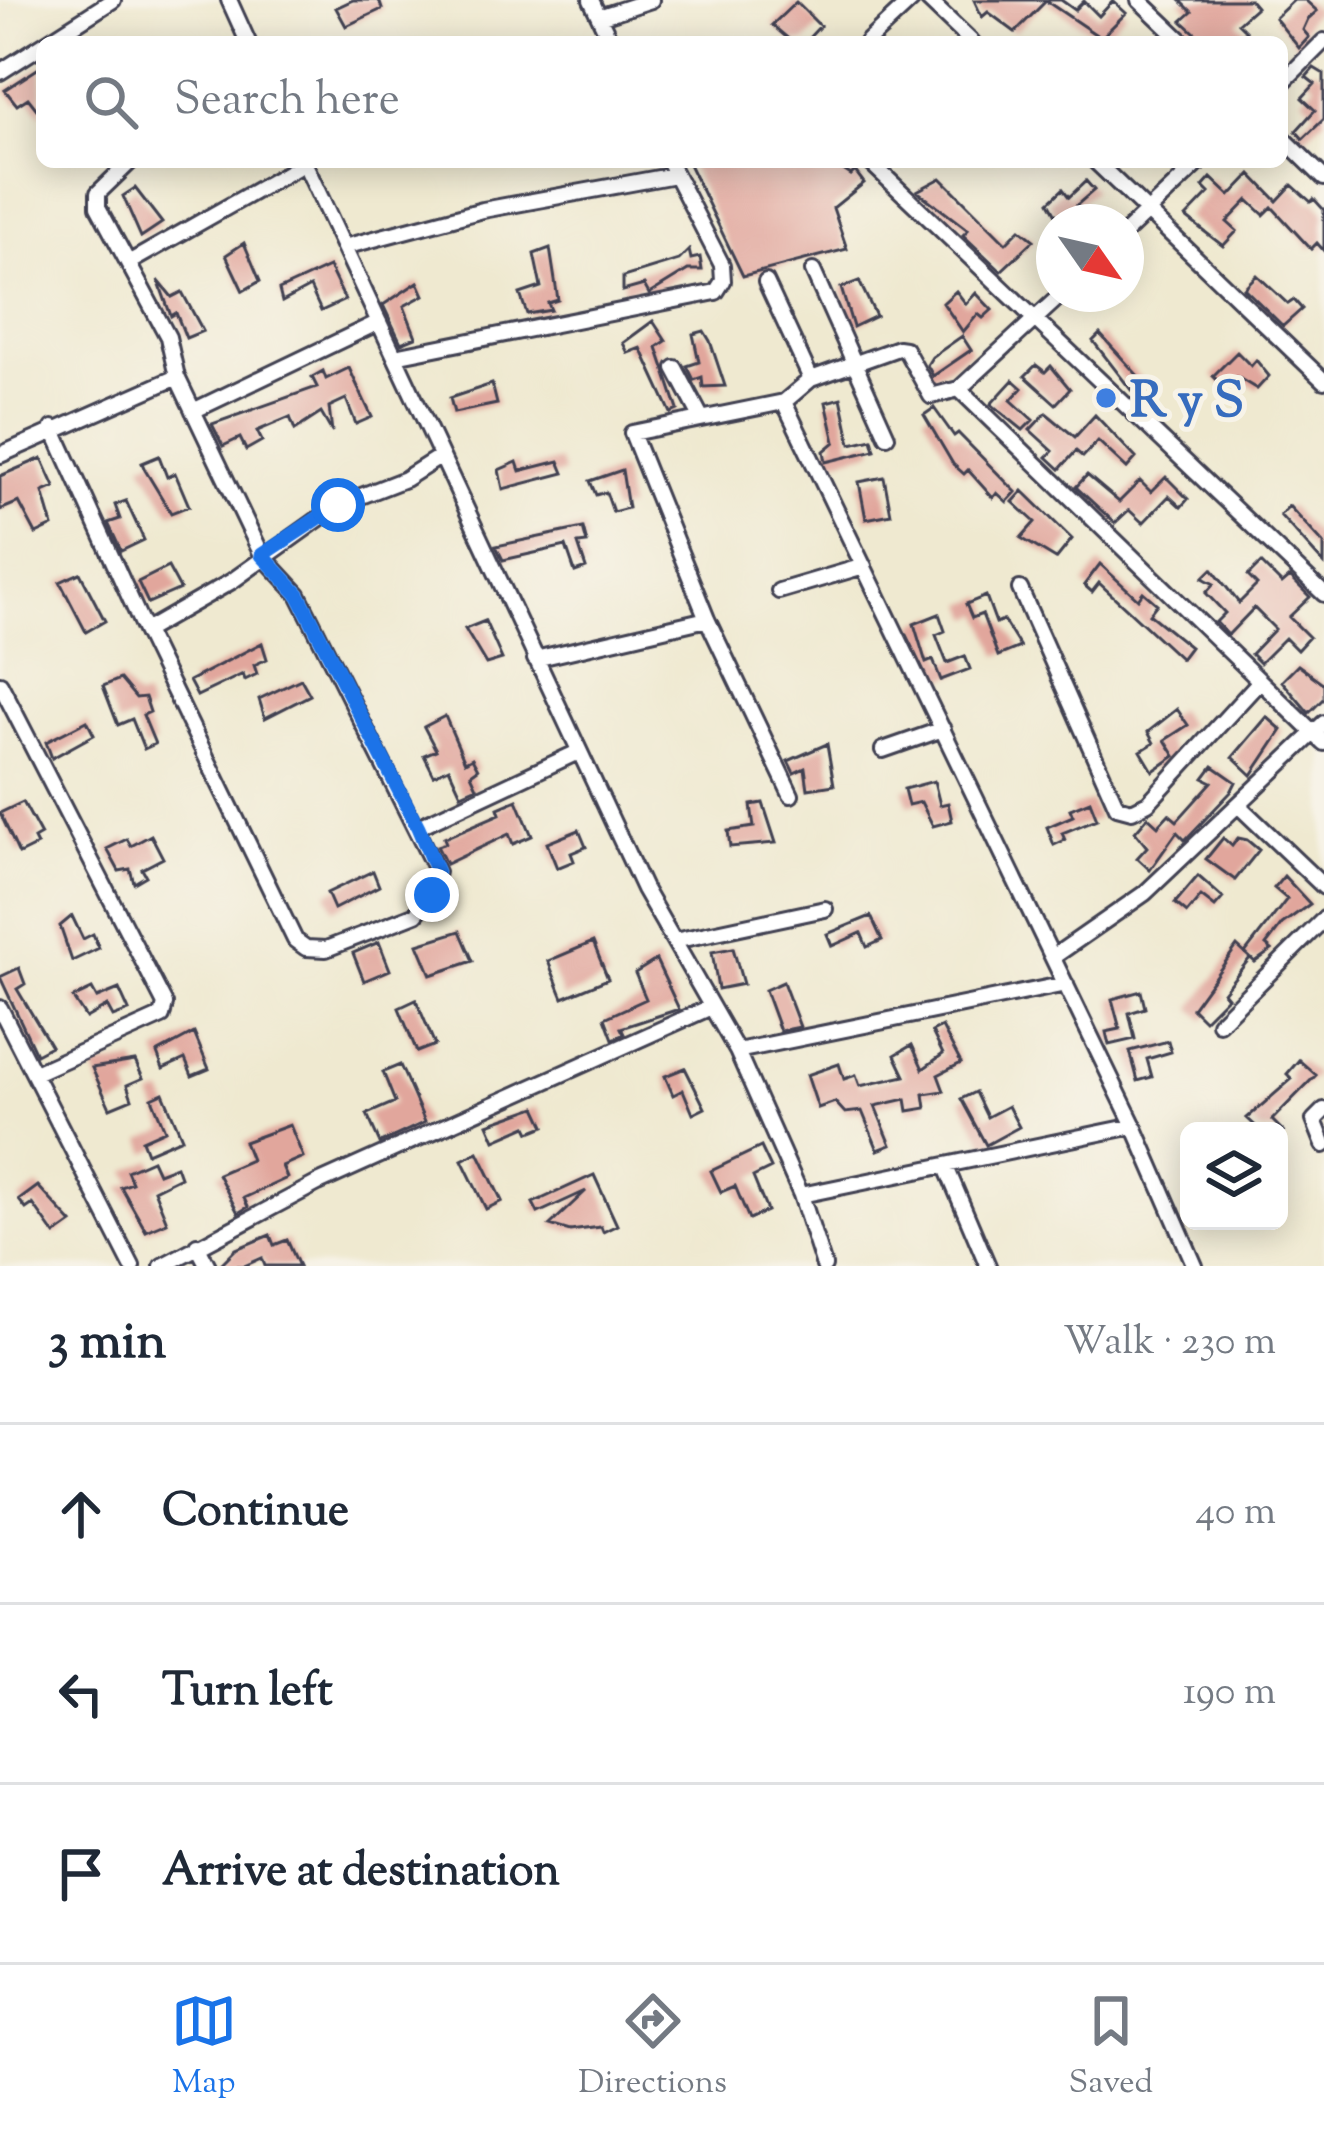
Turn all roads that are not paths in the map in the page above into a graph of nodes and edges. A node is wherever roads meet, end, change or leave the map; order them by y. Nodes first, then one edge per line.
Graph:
1 (113, 0) edge
2 (229, 0) edge
3 (591, 0) edge
4 (651, 0) edge
5 (912, 0) edge
6 (928, 0) edge
7 (1139, 0) edge
8 (598, 17) junction
9 (67, 25) junction
10 (51, 36) edge
11 (73, 36) edge
12 (245, 36) edge
13 (608, 36) edge
14 (873, 36) edge
15 (966, 36) edge
16 (1177, 36) edge
17 (1324, 41) edge
18 (36, 47) edge
19 (0, 72) edge
20 (1288, 77) edge
21 (1288, 143) edge
22 (125, 168) edge
23 (295, 168) edge
24 (306, 168) edge
25 (672, 168) edge
26 (875, 168) edge
27 (1102, 168) edge
28 (1194, 168) edge
29 (1324, 178) edge
30 (1148, 211) junction
31 (1144, 215) edge
32 (344, 247) junction
33 (130, 262) junction
34 (812, 271) dead end
35 (766, 283) dead end
36 (1044, 312) edge
37 (1036, 320) junction
38 (379, 322) junction
39 (394, 356) junction
40 (855, 364) junction
41 (675, 368) dead end
42 (177, 377) junction
43 (812, 379) junction
44 (1324, 381) edge
45 (959, 389) junction
46 (784, 402) junction
47 (193, 411) junction
48 (700, 417) junction
49 (53, 428) junction
50 (887, 436) dead end
51 (0, 455) edge
52 (441, 456) junction
53 (262, 555) junction
54 (864, 566) junction
55 (1020, 589) dead end
56 (779, 592) dead end
57 (1324, 594) edge
58 (707, 619) junction
59 (145, 631) junction
60 (535, 659) junction
61 (1259, 682) junction
62 (0, 684) edge
63 (943, 729) junction
64 (1320, 733) edge
65 (883, 750) dead end
66 (578, 752) junction
67 (791, 795) dead end
68 (1238, 805) junction
69 (418, 827) junction
70 (1324, 886) edge
71 (825, 909) dead end
72 (1324, 919) edge
73 (674, 941) junction
74 (1053, 957) junction
75 (1066, 984) junction
76 (711, 1006) junction
77 (0, 1008) edge
78 (1219, 1023) dead end
79 (736, 1051) junction
80 (35, 1073) junction
81 (1324, 1110) edge
82 (1134, 1126) junction
83 (1324, 1145) edge
84 (946, 1168) junction
85 (801, 1195) junction
86 (197, 1245) junction
87 (133, 1266) edge
88 (162, 1266) edge
89 (208, 1266) edge
90 (824, 1266) edge
91 (988, 1266) edge
92 (1195, 1266) edge

1 - 9 street
2 - 12 street
3 - 8 street
4 - 8 street
5 - 14 street
6 - 15 street
7 - 16 street
8 - 13 street
9 - 10 street
9 - 11 street
17 - 20 street
18 - 19 street
21 - 29 street
22 - 33 street
23 - 33 street
24 - 32 street
25 - 32 street
25 - 39 street
26 - 37 street
27 - 30 street
28 - 30 street
30 - 31 street
30 - 44 street
32 - 38 street
33 - 42 street
34 - 40 street
35 - 43 street
36 - 37 street
37 - 45 street
37 - 57 street
38 - 39 street
38 - 47 street
39 - 52 street
40 - 43 street
40 - 45 street
40 - 50 street
41 - 48 street
42 - 47 street
42 - 49 street
43 - 46 street
45 - 61 street
46 - 48 street
46 - 54 street
47 - 53 street
48 - 58 street
49 - 51 street
49 - 59 street
52 - 53 street
52 - 60 street
53 - 59 street
53 - 69 street
54 - 56 street
54 - 63 street
55 - 61 street
58 - 60 street
58 - 67 street
59 - 69 street
60 - 66 street
61 - 64 street
62 - 80 street
63 - 65 street
63 - 74 street
64 - 68 street
66 - 69 street
66 - 73 street
68 - 70 street
68 - 74 street
71 - 73 street
72 - 78 street
73 - 76 street
74 - 75 street
75 - 79 street
75 - 82 street
76 - 79 street
76 - 86 street
77 - 80 street
79 - 85 street
80 - 87 street
81 - 83 street
82 - 84 street
82 - 92 street
84 - 85 street
84 - 91 street
85 - 90 street
86 - 88 street
86 - 89 street

